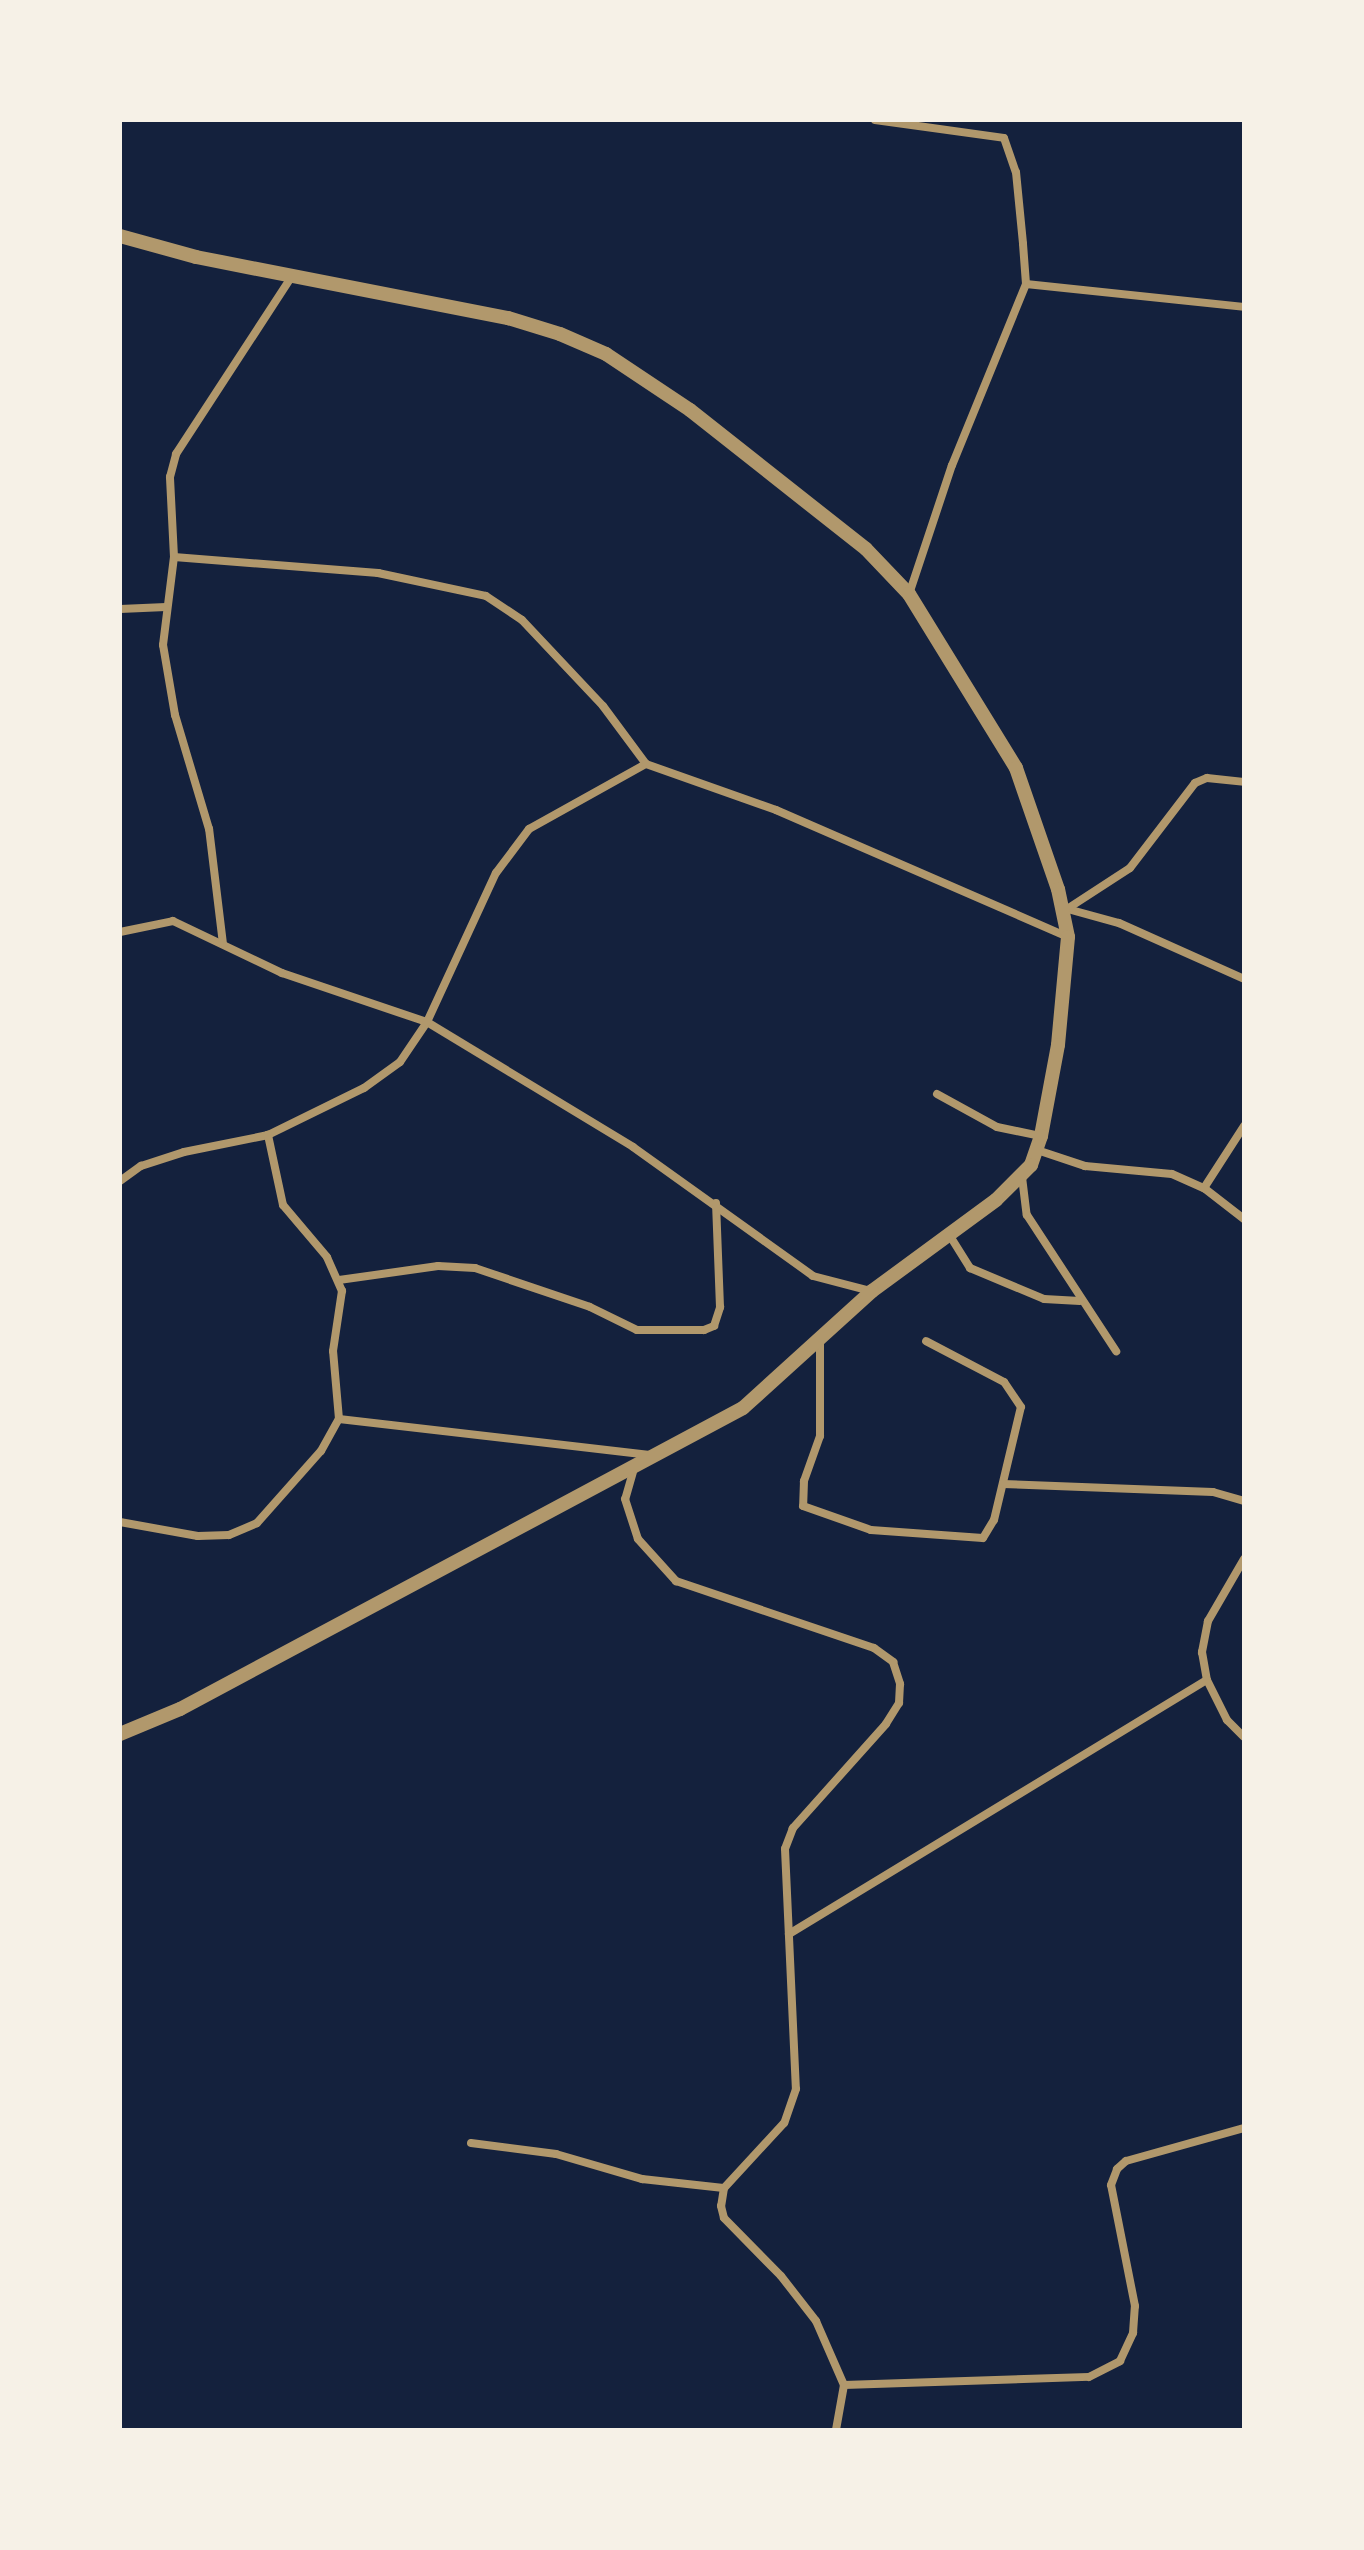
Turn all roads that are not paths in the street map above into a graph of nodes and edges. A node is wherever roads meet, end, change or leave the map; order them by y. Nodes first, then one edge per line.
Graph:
1 (875, 120) edge
2 (120, 236) edge
3 (292, 276) junction
4 (1026, 284) junction
5 (1244, 307) edge
6 (174, 557) junction
7 (909, 594) junction
8 (166, 607) junction
9 (120, 609) edge
10 (646, 764) junction
11 (1244, 782) edge
12 (1058, 889) junction
13 (1067, 909) junction
14 (120, 932) edge
15 (1068, 937) junction
16 (223, 944) junction
17 (1244, 979) edge
18 (427, 1022) junction
19 (937, 1094) dead end
20 (1244, 1126) edge
21 (268, 1135) junction
22 (1039, 1143) junction
23 (1022, 1177) junction
24 (120, 1181) edge
25 (1204, 1188) junction
26 (716, 1203) junction
27 (1244, 1219) edge
28 (950, 1236) junction
29 (339, 1280) junction
30 (872, 1291) junction
31 (1080, 1301) junction
32 (820, 1339) junction
33 (926, 1341) dead end
34 (1116, 1351) dead end
35 (339, 1419) junction
36 (656, 1456) junction
37 (635, 1464) junction
38 (1003, 1484) junction
39 (1244, 1501) edge
40 (120, 1522) edge
41 (1244, 1559) edge
42 (1207, 1680) junction
43 (120, 1734) edge
44 (1244, 1737) edge
45 (789, 1934) junction
46 (1244, 2128) edge
47 (471, 2143) dead end
48 (724, 2188) junction
49 (844, 2385) junction
50 (836, 2430) edge

1 - 4 street
2 - 3 street
3 - 6 street
3 - 7 street
4 - 5 street
4 - 7 street
6 - 8 street
6 - 10 street
7 - 12 street
8 - 9 street
8 - 16 street
10 - 15 street
10 - 18 street
11 - 13 street
12 - 13 street
12 - 15 street
13 - 17 street
14 - 16 street
15 - 22 street
16 - 18 street
18 - 21 street
18 - 26 street
19 - 22 street
20 - 25 street
21 - 24 street
21 - 29 street
22 - 23 street
22 - 25 street
23 - 28 street
23 - 31 street
25 - 27 street
26 - 29 street
26 - 30 street
28 - 30 street
28 - 31 street
29 - 35 street
30 - 32 street
31 - 34 street
32 - 36 street
32 - 38 street
33 - 38 street
35 - 36 street
35 - 40 street
36 - 37 street
37 - 43 street
37 - 45 street
38 - 39 street
41 - 42 street
42 - 44 street
42 - 45 street
45 - 48 street
46 - 49 street
47 - 48 street
48 - 49 street
49 - 50 street

